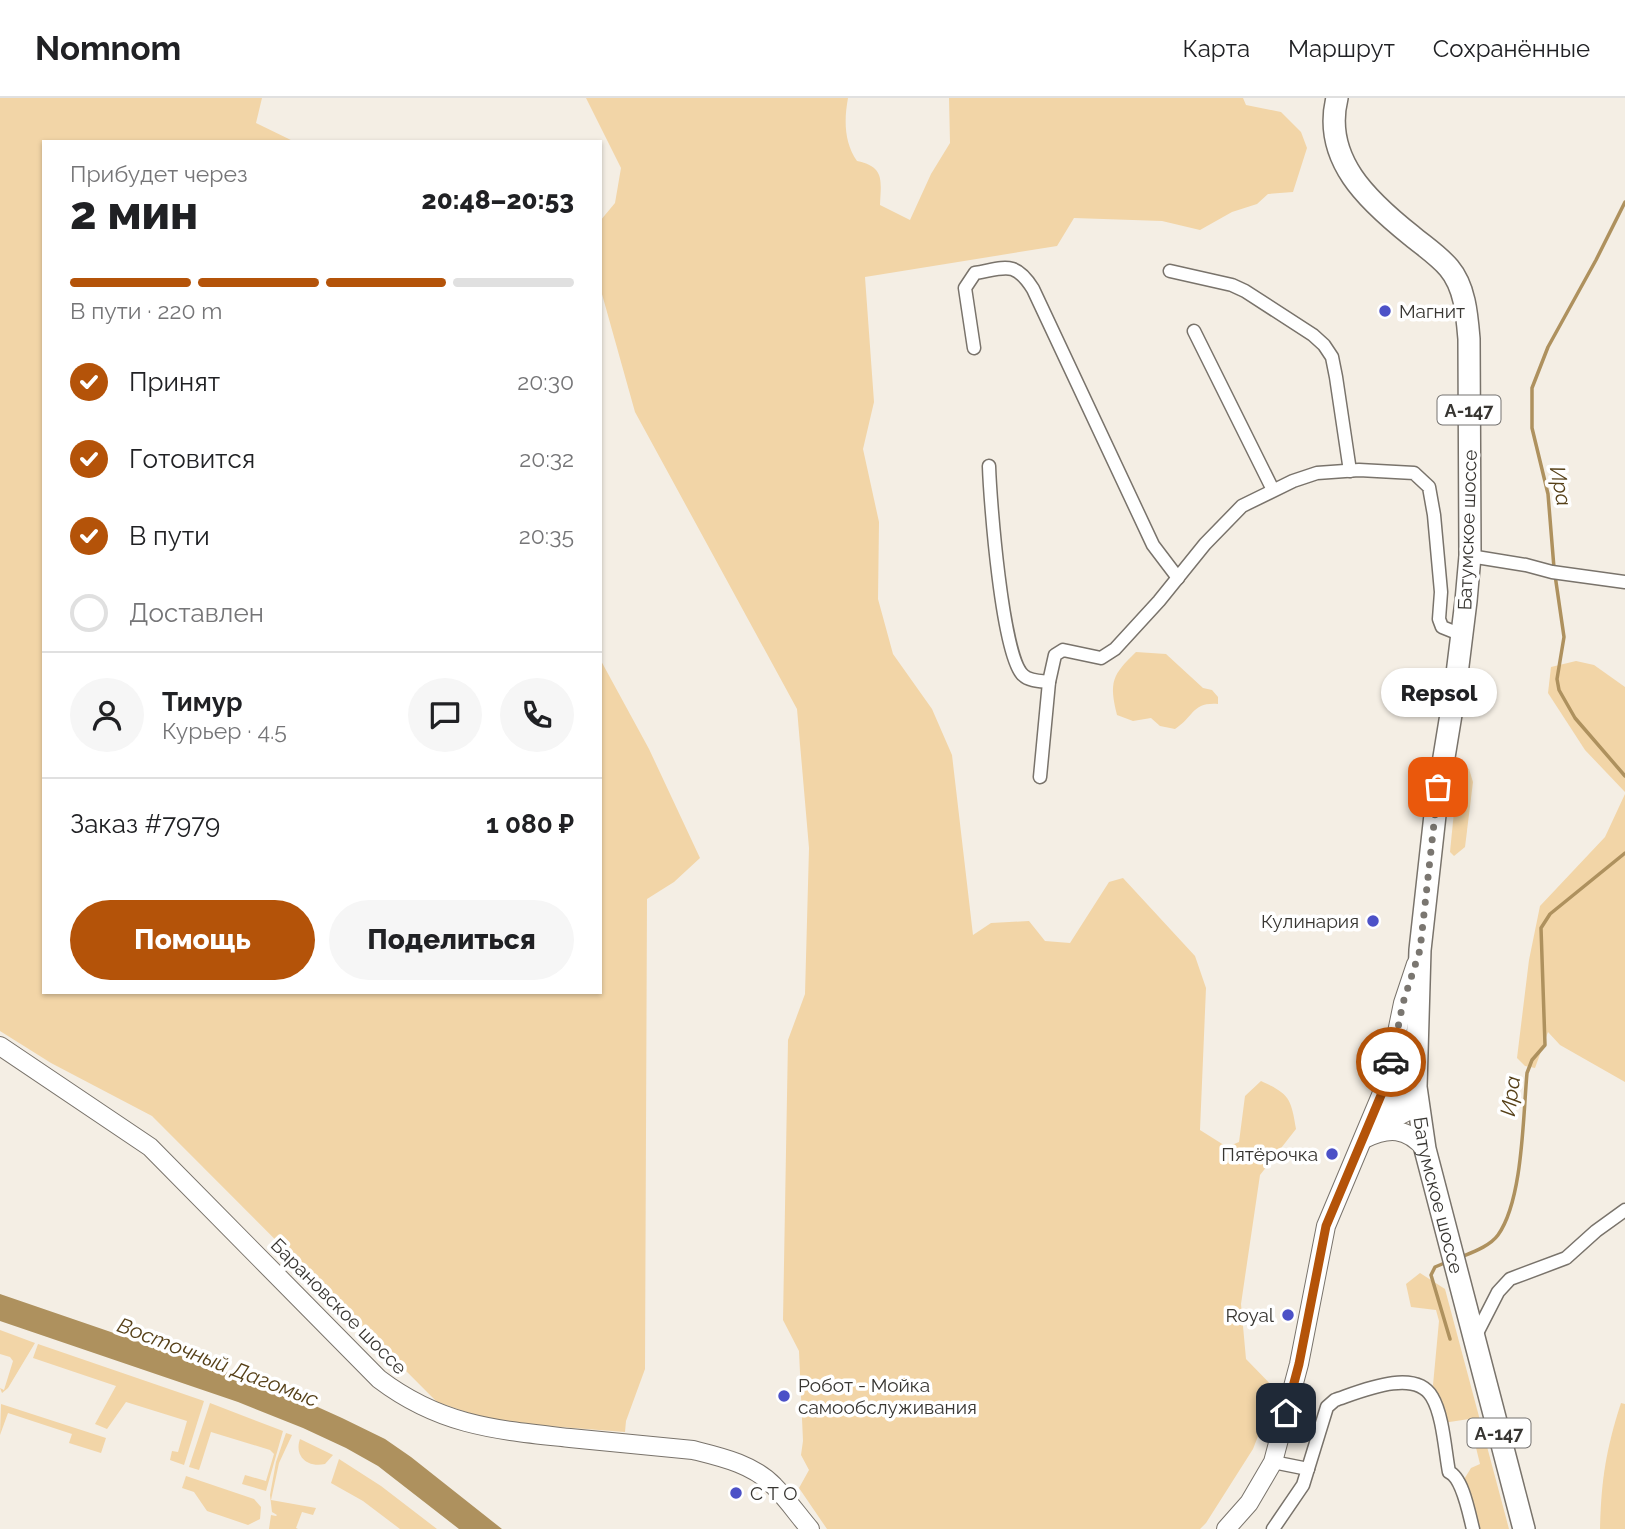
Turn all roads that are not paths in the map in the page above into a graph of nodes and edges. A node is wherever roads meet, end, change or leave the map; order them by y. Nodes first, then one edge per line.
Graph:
1 (1337, 98) edge
2 (1170, 271) dead end
3 (1194, 331) dead end
4 (974, 348) dead end
5 (989, 466) dead end
6 (1350, 471) junction
7 (1273, 490) junction
8 (1470, 556) junction
9 (1178, 578) junction
10 (1625, 582) edge
11 (1462, 635) junction
12 (1048, 682) junction
13 (1040, 777) dead end
14 (1420, 950) junction
15 (0, 1046) edge
16 (1417, 1101) junction
17 (1364, 1139) junction
18 (1424, 1149) junction
19 (1625, 1210) edge
20 (1475, 1338) junction
21 (1273, 1462) junction
22 (1308, 1469) junction
23 (810, 1529) edge
24 (1226, 1529) edge
25 (1273, 1529) edge
26 (1473, 1529) edge
27 (1524, 1529) edge

1 - 8 highway, Батумское шоссе / А-147
2 - 6 street
3 - 7 street
4 - 9 street
5 - 12 street
6 - 7 street
6 - 11 street
7 - 9 street
8 - 10 street, Батумское шоссе
8 - 11 highway, Батумское шоссе / А-147
9 - 12 street
11 - 14 highway, Батумское шоссе / А-147
12 - 13 street
14 - 16 highway, Батумское шоссе / А-147
14 - 17 main road, А-147
15 - 23 main road, Барановское шоссе
16 - 17 main road
16 - 18 highway, Батумское шоссе / А-147
17 - 18 main road
17 - 21 main road
18 - 20 highway, Батумское шоссе / А-147
19 - 20 street
20 - 27 highway, Батумское шоссе / А-147
21 - 22 street
21 - 24 main road
22 - 25 street
22 - 26 street

